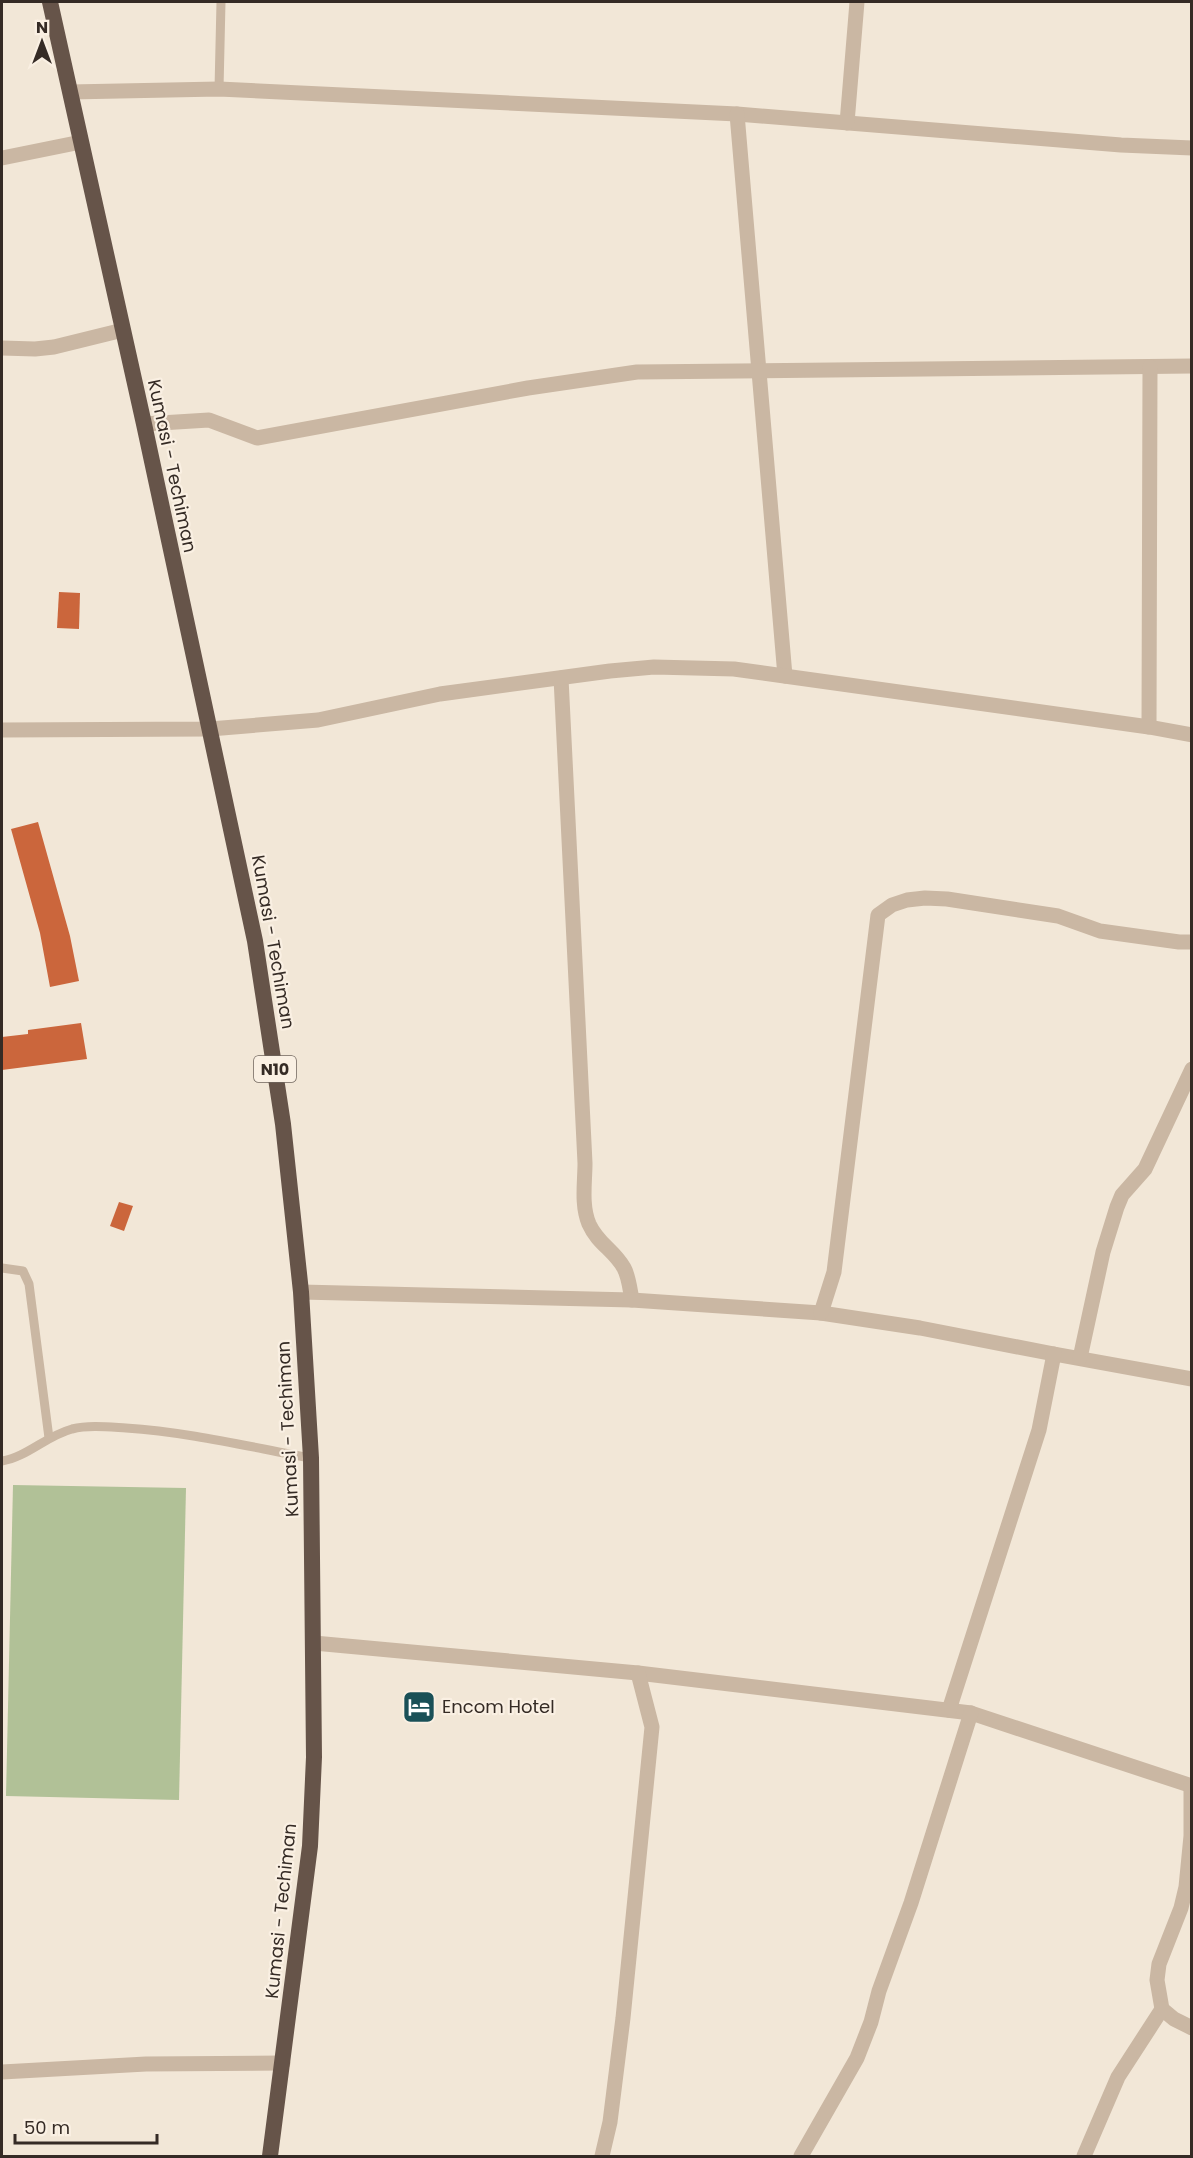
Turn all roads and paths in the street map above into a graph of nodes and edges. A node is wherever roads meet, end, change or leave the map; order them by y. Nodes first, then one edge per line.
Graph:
1 (50, 2) edge
2 (221, 2) edge
3 (857, 2) edge
4 (219, 89) junction
5 (70, 92) junction
6 (737, 114) junction
7 (847, 123) junction
8 (81, 142) junction
9 (1191, 148) edge
10 (2, 158) edge
11 (123, 330) junction
12 (2, 348) edge
13 (1191, 366) edge
14 (1150, 367) junction
15 (759, 371) junction
16 (144, 424) junction
17 (785, 676) junction
18 (561, 678) junction
19 (1149, 727) junction
20 (210, 729) junction
21 (2, 730) edge
22 (1191, 735) edge
23 (1191, 942) edge
24 (1191, 1069) edge
25 (2, 1268) edge
26 (301, 1292) junction
27 (632, 1300) junction
28 (821, 1313) junction
29 (1054, 1354) junction
30 (1080, 1358) junction
31 (1191, 1379) edge
32 (49, 1438) junction
33 (311, 1458) junction
34 (2, 1461) edge
35 (314, 1643) junction
36 (638, 1673) junction
37 (949, 1710) junction
38 (971, 1713) junction
39 (1191, 1786) edge
40 (1162, 2008) junction
41 (1191, 2028) edge
42 (283, 2063) junction
43 (2, 2072) edge
44 (806, 2155) edge
45 (270, 2157) edge
46 (602, 2157) edge
47 (1084, 2157) edge

1 - 5 highway, Kumasi - Techiman / N10
2 - 4 lane
3 - 7 street
4 - 5 street
4 - 6 street
5 - 8 highway, Kumasi - Techiman / N10
6 - 7 street
6 - 15 street
7 - 9 street
8 - 10 street
8 - 11 highway, Kumasi - Techiman / N10
11 - 12 street
11 - 16 highway, Kumasi - Techiman / N10
13 - 14 street
14 - 15 street
14 - 19 street
15 - 16 street
15 - 17 street
16 - 20 highway, Kumasi - Techiman / N10
17 - 18 street
17 - 19 street
18 - 20 street
18 - 27 street
19 - 22 street
20 - 21 street
20 - 26 highway, Kumasi - Techiman / N10
23 - 28 street
24 - 30 street
25 - 32 lane
26 - 27 street
26 - 33 highway, Kumasi - Techiman / N10
27 - 28 street
28 - 29 street
29 - 30 street
29 - 37 street
30 - 31 street
32 - 33 lane
32 - 34 lane
33 - 35 highway, Kumasi - Techiman / N10
35 - 36 street
35 - 42 highway, Kumasi - Techiman / N10
36 - 37 street
36 - 46 street
37 - 38 street
38 - 39 street
38 - 44 street
39 - 40 street
40 - 41 street
40 - 47 street
42 - 43 street
42 - 45 highway, Kumasi - Techiman / N10

